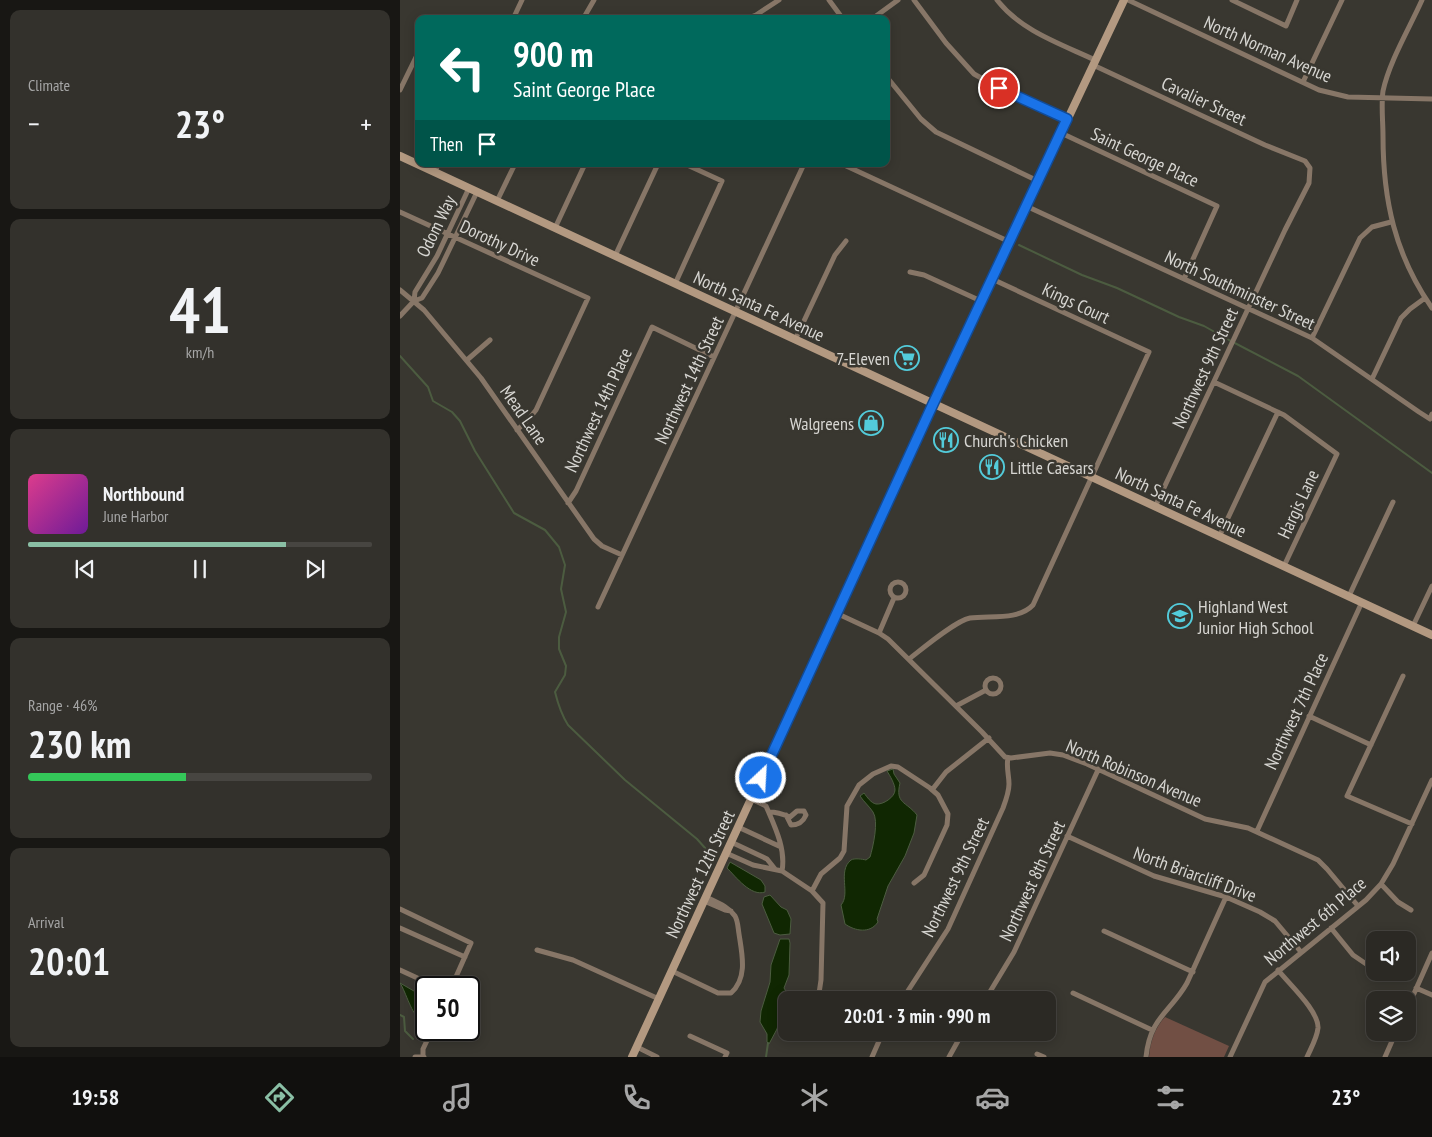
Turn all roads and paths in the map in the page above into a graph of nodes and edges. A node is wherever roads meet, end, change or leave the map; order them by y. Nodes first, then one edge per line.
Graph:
1 (522, 0) edge
2 (594, 0) edge
3 (779, 0) edge
4 (829, 0) edge
5 (898, 0) edge
6 (914, 0) edge
7 (997, 0) edge
8 (1124, 0) edge
9 (1128, 0) edge
10 (1232, 0) edge
11 (1297, 0) edge
12 (1342, 0) edge
13 (1422, 0) edge
14 (515, 15) edge
15 (585, 15) edge
16 (754, 15) edge
17 (840, 15) edge
18 (877, 15) edge
19 (415, 59) edge
20 (1094, 62) junction
21 (890, 81) edge
22 (1303, 82) junction
23 (400, 90) edge
24 (1383, 99) junction
25 (1432, 99) edge
26 (1067, 119) junction
27 (1061, 133) junction
28 (400, 156) edge
29 (1305, 161) joint
30 (415, 163) edge
31 (423, 167) edge
32 (436, 167) edge
33 (514, 167) edge
34 (584, 167) edge
35 (657, 167) edge
36 (692, 167) edge
37 (803, 167) edge
38 (848, 167) edge
39 (434, 172) junction
40 (1038, 181) junction
41 (469, 188) junction
42 (477, 192) junction
43 (497, 201) junction
44 (1026, 206) junction
45 (400, 212) edge
46 (1392, 222) junction
47 (555, 228) junction
48 (448, 234) junction
49 (456, 238) junction
50 (846, 241) dead end
51 (1010, 242) junction
52 (615, 256) junction
53 (910, 272) dead end
54 (992, 279) junction
55 (1184, 279) junction
56 (675, 284) junction
57 (400, 290) edge
58 (1425, 298) junction
59 (414, 301) junction
60 (981, 301) junction
61 (1432, 308) edge
62 (1248, 309) junction
63 (735, 312) junction
64 (400, 316) edge
65 (1312, 338) junction
66 (490, 340) dead end
67 (795, 340) junction
68 (714, 357) junction
69 (467, 360) junction
70 (1372, 379) junction
71 (1214, 382) junction
72 (933, 404) junction
73 (1278, 412) junction
74 (1431, 417) edge
75 (517, 430) junction
76 (1092, 477) junction
77 (1393, 502) dead end
78 (568, 503) junction
79 (1155, 507) junction
80 (1220, 537) junction
81 (622, 555) junction
82 (1284, 566) junction
83 (1432, 586) edge
84 (1349, 596) junction
85 (894, 598) dead end
86 (1362, 602) junction
87 (598, 607) dead end
88 (836, 613) junction
89 (1413, 626) junction
90 (879, 633) junction
91 (1432, 635) edge
92 (909, 660) junction
93 (1403, 676) dead end
94 (986, 690) dead end
95 (956, 706) junction
96 (1309, 716) junction
97 (989, 738) junction
98 (1371, 745) junction
99 (1008, 758) junction
100 (1098, 770) junction
101 (1432, 780) edge
102 (932, 790) junction
103 (751, 799) junction
104 (769, 812) junction
105 (786, 815) dead end
106 (1412, 824) junction
107 (738, 827) junction
108 (1257, 831) junction
109 (1068, 836) junction
110 (731, 842) junction
111 (781, 847) junction
112 (726, 853) junction
113 (776, 869) junction
114 (782, 871) junction
115 (914, 883) dead end
116 (1380, 884) junction
117 (812, 891) junction
118 (1226, 897) junction
119 (705, 899) junction
120 (1358, 906) junction
121 (400, 909) edge
122 (1411, 910) dead end
123 (400, 928) edge
124 (1331, 928) junction
125 (1104, 931) dead end
126 (537, 950) dead end
127 (1301, 952) junction
128 (1432, 954) edge
129 (465, 957) junction
130 (1366, 964) edge
131 (400, 970) edge
132 (1278, 970) junction
133 (672, 971) junction
134 (1192, 972) junction
135 (456, 976) edge
136 (415, 977) edge
137 (1416, 988) junction
138 (819, 991) edge
139 (908, 991) edge
140 (990, 991) edge
141 (1415, 991) edge
142 (1073, 994) dead end
143 (1432, 995) edge
144 (659, 999) junction
145 (1152, 1030) junction
146 (690, 1036) dead end
147 (427, 1041) edge
148 (880, 1041) edge
149 (958, 1041) edge
150 (1392, 1041) edge
151 (635, 1054) edge
152 (1037, 1054) dead end
153 (726, 1055) edge
154 (415, 1057) edge
155 (424, 1057) edge
156 (657, 1057) edge
157 (874, 1057) edge
158 (949, 1057) edge
159 (1044, 1057) edge
160 (1146, 1057) edge
161 (1230, 1057) edge
162 (1307, 1057) edge
163 (1385, 1057) edge

1 - 14 street
2 - 15 street
3 - 16 street
4 - 17 street
5 - 18 street
6 - 26 street
7 - 20 street, Cavalier Street
8 - 20 main road, Northwest 12th Street
9 - 22 street, North Norman Avenue
10 - 11 street
12 - 22 street
13 - 24 street
19 - 23 street
20 - 26 main road, Northwest 12th Street
20 - 29 street, Cavalier Street
21 - 40 street
22 - 24 street, North Norman Avenue
24 - 25 street, North Norman Avenue
24 - 46 street
26 - 27 main road, Northwest 12th Street
27 - 40 main road, Northwest 12th Street
27 - 55 street, Saint George Place
28 - 30 main road, North Santa Fe Avenue
29 - 62 street, Northwest 9th Street
31 - 39 main road, North Santa Fe Avenue
32 - 39 street
33 - 43 street
34 - 47 street
35 - 52 street
36 - 56 street
37 - 63 street, Northwest 14th Street
38 - 51 street
39 - 41 main road, North Santa Fe Avenue
40 - 44 main road, Northwest 12th Street
41 - 42 main road, North Santa Fe Avenue
41 - 48 street, Odom Way
42 - 43 main road, North Santa Fe Avenue
42 - 49 street, Odom Way
43 - 47 main road, North Santa Fe Avenue
44 - 51 main road, Northwest 12th Street
44 - 55 street, North Southminster Street
45 - 48 street, Dorothy Drive
46 - 58 street
46 - 65 street
47 - 52 main road, North Santa Fe Avenue
48 - 49 street, Dorothy Drive
48 - 59 street, Odom Way
49 - 59 street, Odom Way
49 - 75 street, Dorothy Drive
50 - 67 street
51 - 54 main road, Northwest 12th Street
52 - 56 main road, North Santa Fe Avenue
53 - 60 street
54 - 60 main road, Northwest 12th Street
54 - 76 street, Kings Court
55 - 62 street, North Southminster Street
56 - 63 main road, North Santa Fe Avenue
57 - 59 street, Mead Lane
58 - 61 street
58 - 70 street
59 - 64 street, Odom Way
59 - 69 street, Mead Lane
60 - 72 main road, Northwest 12th Street
62 - 65 street, North Southminster Street
62 - 71 street, Northwest 9th Street
63 - 67 main road, North Santa Fe Avenue
63 - 68 street, Northwest 14th Street
65 - 70 street, North Southminster Street
66 - 69 street
67 - 72 main road, North Santa Fe Avenue
68 - 78 street, Northwest 14th Place
68 - 81 street, Northwest 14th Street
69 - 75 street, Mead Lane
70 - 74 street, North Southminster Street
71 - 73 street
71 - 79 street, Northwest 9th Street
72 - 76 main road, North Santa Fe Avenue
72 - 88 main road, Northwest 12th Street
73 - 80 street
73 - 82 street, Hargis Lane
75 - 78 street, Mead Lane
76 - 79 main road, North Santa Fe Avenue
76 - 92 street
77 - 84 street
78 - 81 street, Mead Lane
79 - 80 main road, North Santa Fe Avenue
80 - 82 main road, North Santa Fe Avenue
81 - 87 street, Northwest 14th Street
82 - 84 main road, North Santa Fe Avenue
83 - 89 street
84 - 86 main road, North Santa Fe Avenue
85 - 90 street
86 - 89 main road, North Santa Fe Avenue
86 - 96 street, Northwest 7th Place
88 - 90 street
88 - 103 main road, Northwest 12th Street
89 - 91 main road, North Santa Fe Avenue
90 - 92 street
92 - 95 street
93 - 98 street
94 - 95 street
95 - 97 street
96 - 98 street
96 - 108 street, Northwest 7th Place
97 - 99 street
97 - 102 street
98 - 106 street
99 - 100 street, North Robinson Avenue
99 - 139 street, Northwest 9th Street
100 - 108 street, North Robinson Avenue
100 - 109 street, Northwest 8th Street
101 - 106 street, Northwest 6th Place
102 - 115 street
102 - 117 street
103 - 104 street
103 - 107 main road, Northwest 12th Street
104 - 105 street
104 - 111 street
106 - 116 street, Northwest 6th Place
107 - 110 main road, Northwest 12th Street
107 - 111 street
108 - 120 street, North Robinson Avenue
109 - 118 street, North Briarcliff Drive
109 - 140 street, Northwest 8th Street
110 - 112 main road, Northwest 12th Street
110 - 113 street
111 - 114 street
112 - 113 street
112 - 119 main road, Northwest 12th Street
113 - 114 street
114 - 117 street
116 - 120 street, Northwest 6th Place
116 - 122 street
117 - 138 street
118 - 127 street, North Briarcliff Drive
118 - 134 street
119 - 133 main road, Northwest 12th Street
119 - 133 street
120 - 124 street, Northwest 6th Place
121 - 129 street
123 - 129 street
124 - 127 street, Northwest 6th Place
124 - 130 street
125 - 134 street
126 - 144 street
127 - 132 street, Northwest 6th Place
128 - 137 street
129 - 135 street
131 - 136 street
132 - 161 street, Northwest 6th Place
132 - 162 street
133 - 144 main road, Northwest 12th Street
134 - 145 street
137 - 141 street
137 - 143 street
142 - 145 street
144 - 151 main road, Northwest 12th Street
145 - 160 street
146 - 153 street
147 - 155 street
148 - 157 street
149 - 158 street
150 - 163 street
151 - 156 street
152 - 159 street
154 - 155 street

